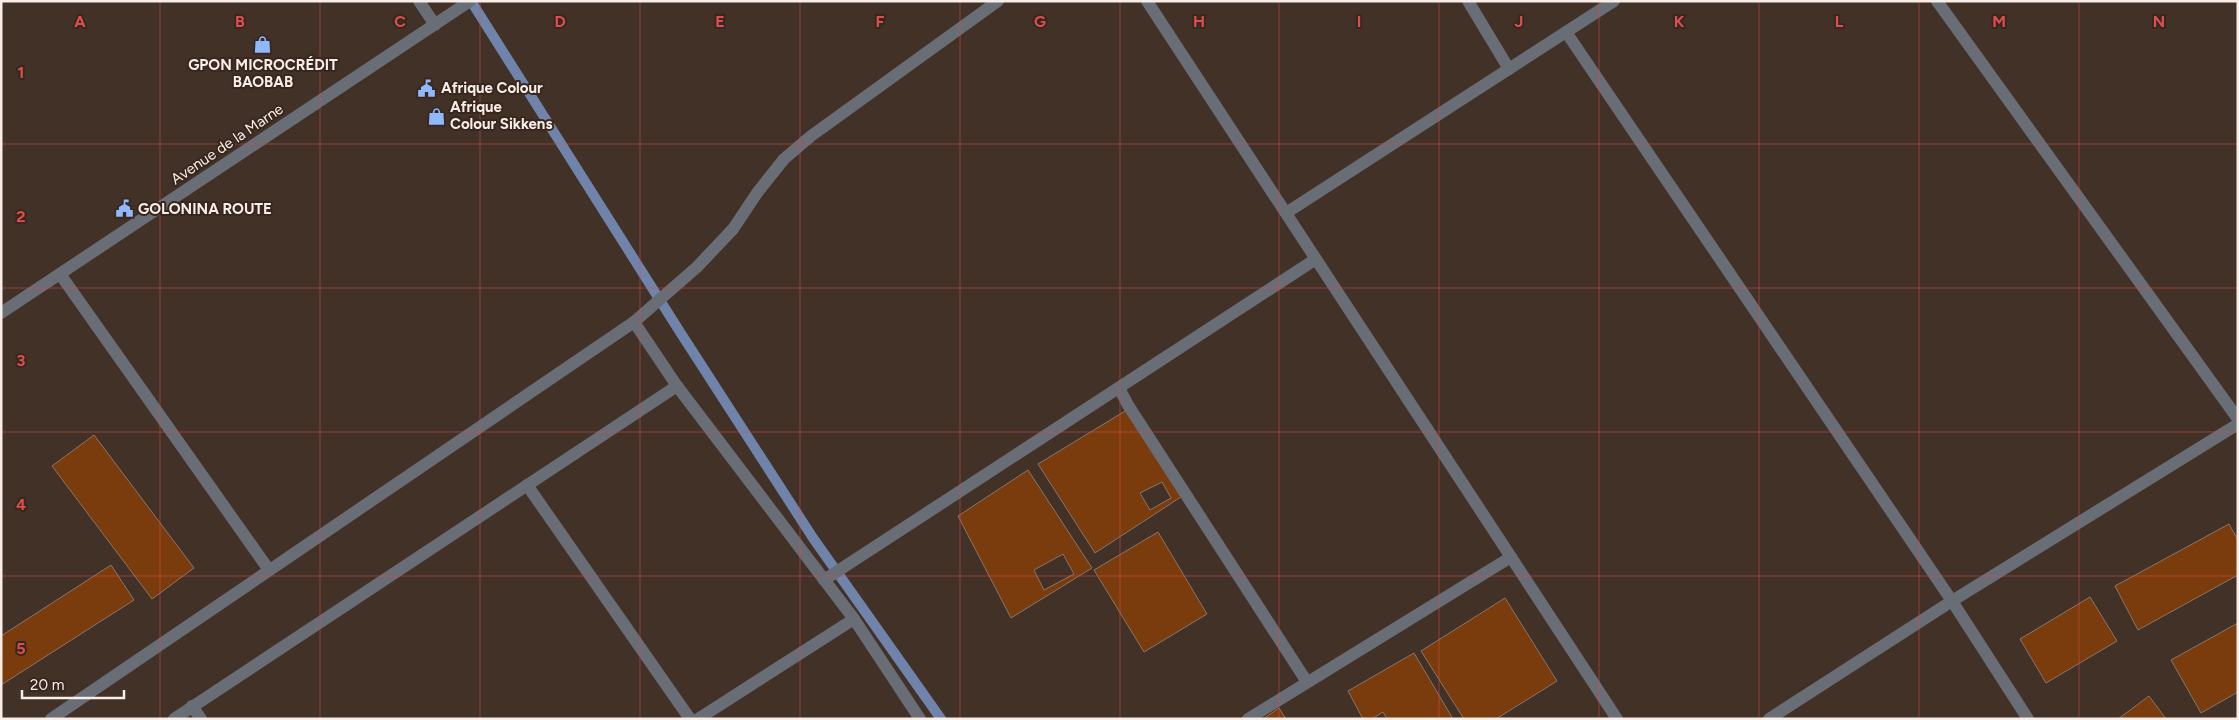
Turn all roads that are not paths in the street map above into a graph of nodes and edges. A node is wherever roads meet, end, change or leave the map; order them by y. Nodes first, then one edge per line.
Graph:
1 (419, 1) edge
2 (470, 1) edge
3 (998, 1) edge
4 (1147, 1) edge
5 (1468, 1) edge
6 (1614, 1) edge
7 (1937, 1) edge
8 (435, 25) junction
9 (1566, 32) junction
10 (1509, 69) junction
11 (1286, 213) junction
12 (1316, 259) junction
13 (60, 274) junction
14 (1, 313) edge
15 (634, 322) junction
16 (677, 386) junction
17 (1119, 388) junction
18 (2238, 419) edge
19 (2238, 424) edge
20 (527, 485) junction
21 (1511, 557) junction
22 (269, 570) junction
23 (824, 580) junction
24 (1952, 602) junction
25 (854, 619) junction
26 (1307, 682) junction
27 (192, 706) junction
28 (51, 719) edge
29 (174, 719) edge
30 (201, 719) edge
31 (690, 719) edge
32 (698, 719) edge
33 (920, 719) edge
34 (1248, 719) edge
35 (1617, 719) edge
36 (1769, 719) edge
37 (2028, 719) edge

1 - 8 street
2 - 8 street, Avenue de la Marne
3 - 15 street
4 - 11 street
5 - 10 street
6 - 9 street
7 - 18 street
8 - 13 street, Avenue de la Marne
9 - 10 street
9 - 24 street
10 - 11 street
11 - 12 street
12 - 17 street
12 - 21 street
13 - 14 street, Avenue de la Marne
13 - 22 street
15 - 16 street
15 - 22 street
16 - 20 street
16 - 23 street
17 - 23 street
17 - 26 street
19 - 24 street
20 - 27 street
20 - 31 street
21 - 26 street
21 - 35 street
22 - 28 street
23 - 25 street
24 - 36 street
24 - 37 street
25 - 32 street
25 - 33 street
26 - 34 street
27 - 29 street
27 - 30 street

